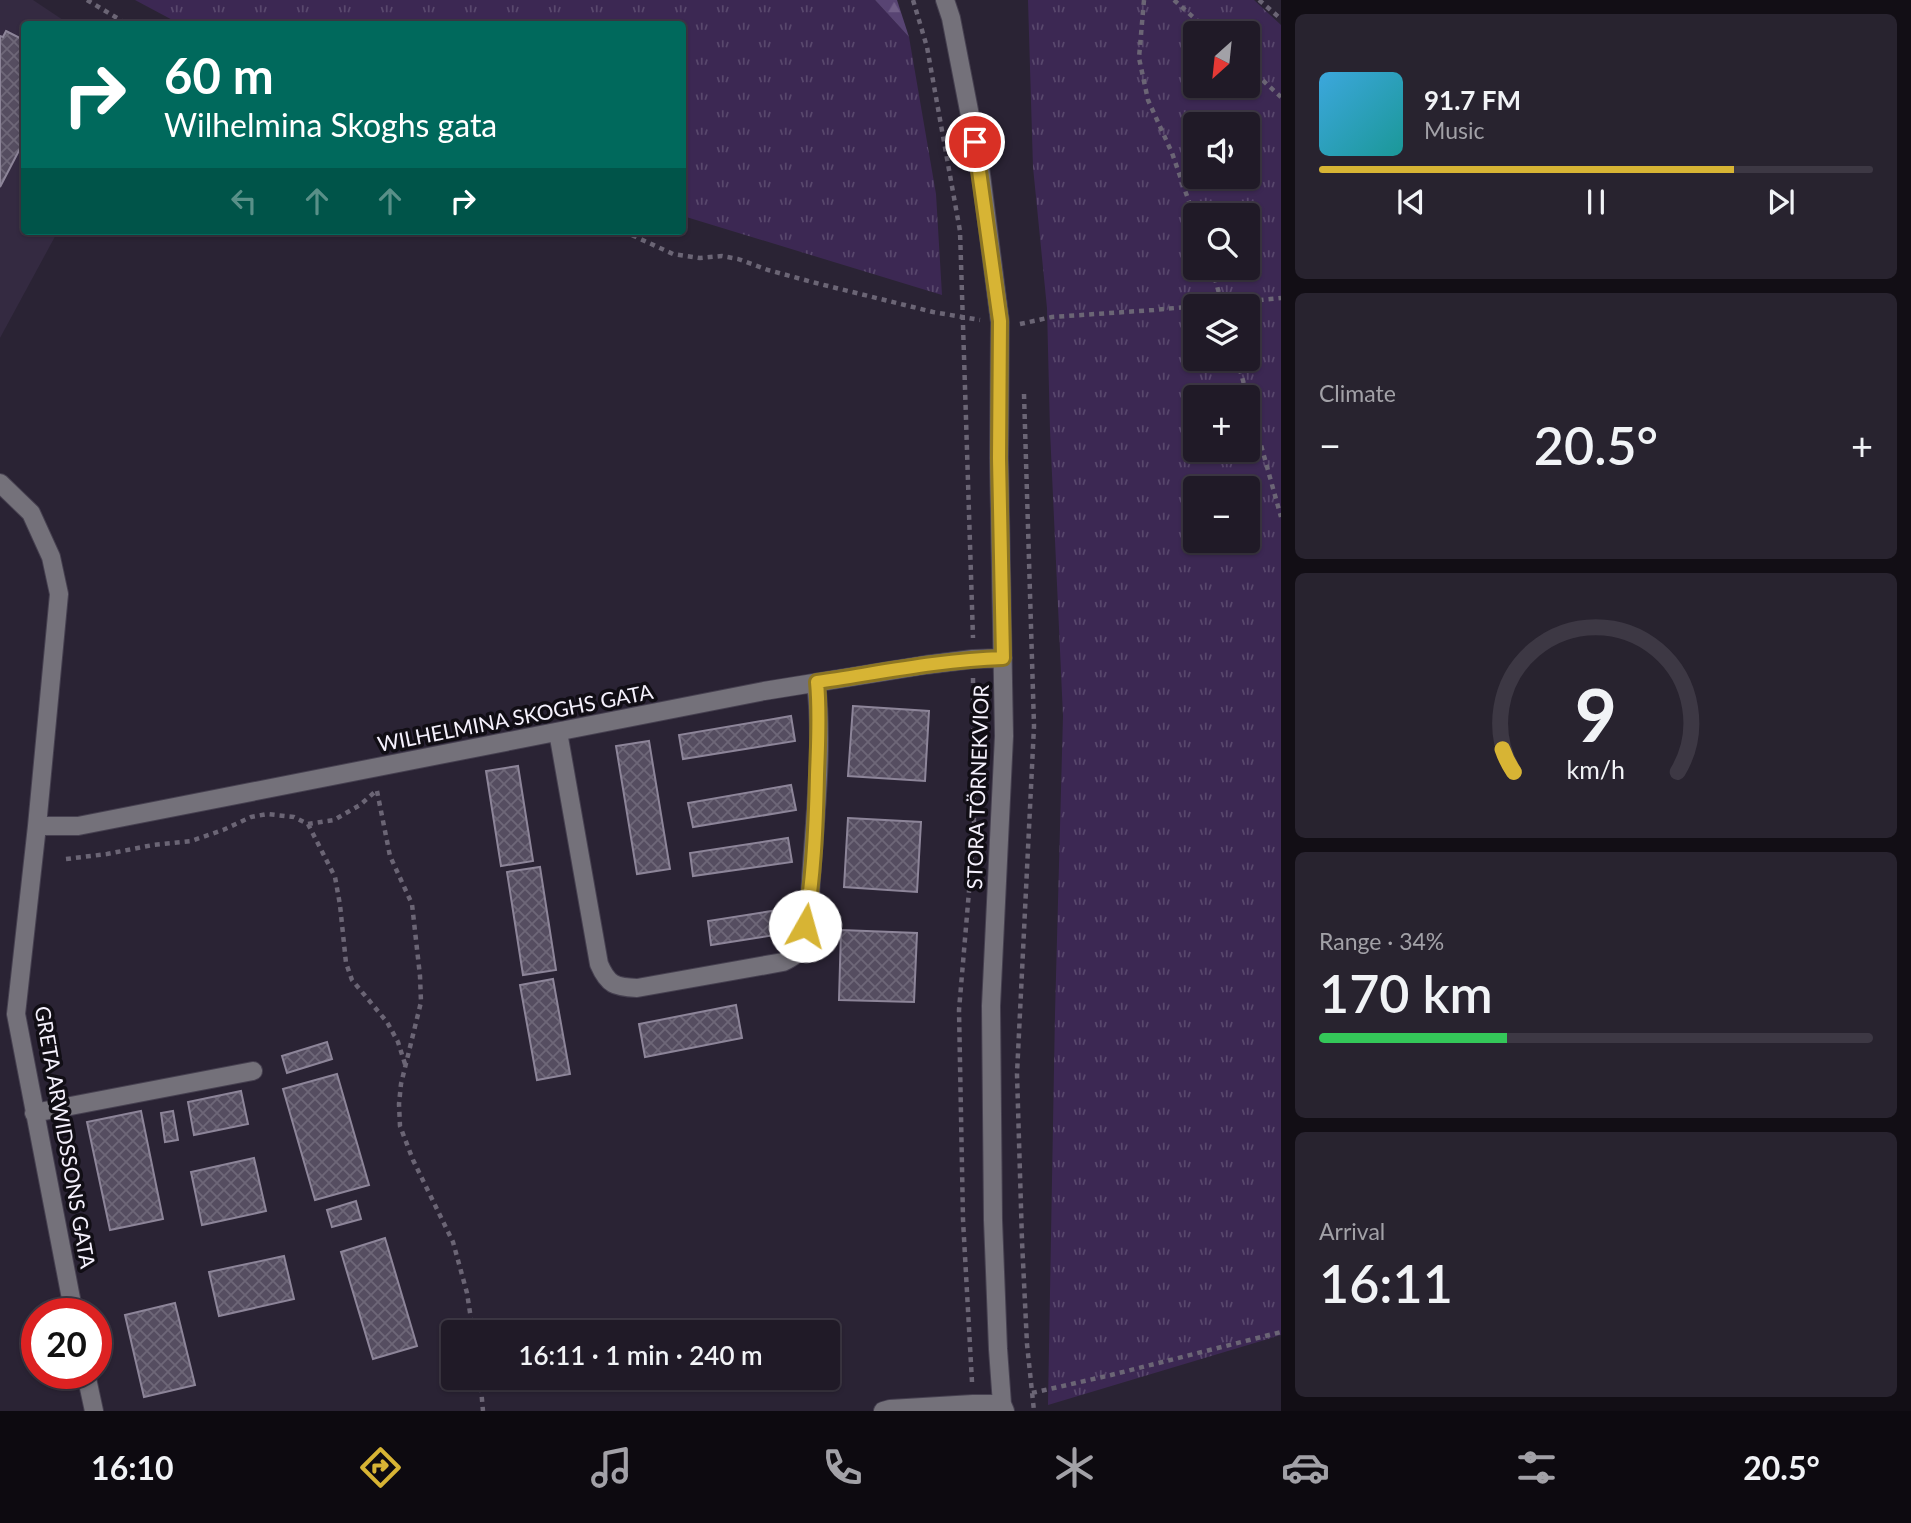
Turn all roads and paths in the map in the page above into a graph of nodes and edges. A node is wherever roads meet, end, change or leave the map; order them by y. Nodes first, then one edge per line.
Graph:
1 (87, 0) edge
2 (912, 0) edge
3 (945, 0) edge
4 (1144, 0) edge
5 (1174, 0) edge
6 (1259, 0) edge
7 (1281, 19) edge
8 (122, 21) edge
9 (1198, 21) edge
10 (1260, 78) edge
11 (1281, 97) edge
12 (1189, 203) edge
13 (632, 235) edge
14 (1281, 298) edge
15 (1260, 300) edge
16 (1183, 308) edge
17 (962, 318) junction
18 (1015, 325) dead end
19 (1240, 371) edge
20 (0, 483) edge
21 (1281, 517) edge
22 (1003, 658) junction
23 (973, 659) junction
24 (817, 682) junction
25 (558, 732) junction
26 (384, 766) junction
27 (377, 792) junction
28 (307, 824) junction
29 (37, 826) junction
30 (66, 859) dead end
31 (405, 1064) junction
32 (253, 1071) dead end
33 (34, 1113) junction
34 (72, 1298) edge
35 (471, 1320) edge
36 (1281, 1332) edge
37 (89, 1389) edge
38 (481, 1390) edge
39 (973, 1404) junction
40 (1004, 1408) edge
41 (94, 1411) edge
42 (483, 1411) edge
43 (883, 1411) edge
44 (1034, 1411) edge

1 - 8 path
2 - 17 path
3 - 22 street, STORA TÖRNEKVIOR
4 - 12 path
5 - 9 path
6 - 7 path
10 - 11 path
13 - 17 path
14 - 15 path
16 - 18 path
17 - 23 path
19 - 21 path
20 - 29 street, GRETA ARWIDSSONS GATA
22 - 23 street, WILHELMINA SKOGHS GATA
22 - 40 street, STORA TÖRNEKVIOR
23 - 24 street, WILHELMINA SKOGHS GATA
23 - 39 path
24 - 25 street, WILHELMINA SKOGHS GATA
24 - 25 street
25 - 26 street, WILHELMINA SKOGHS GATA
26 - 27 path
26 - 29 street, WILHELMINA SKOGHS GATA
27 - 28 path
27 - 31 path
28 - 30 path
28 - 31 path
29 - 33 street, GRETA ARWIDSSONS GATA
31 - 35 path
32 - 33 street
33 - 34 street, GRETA ARWIDSSONS GATA
36 - 44 path
37 - 41 street
38 - 42 path
39 - 40 street
39 - 43 street

